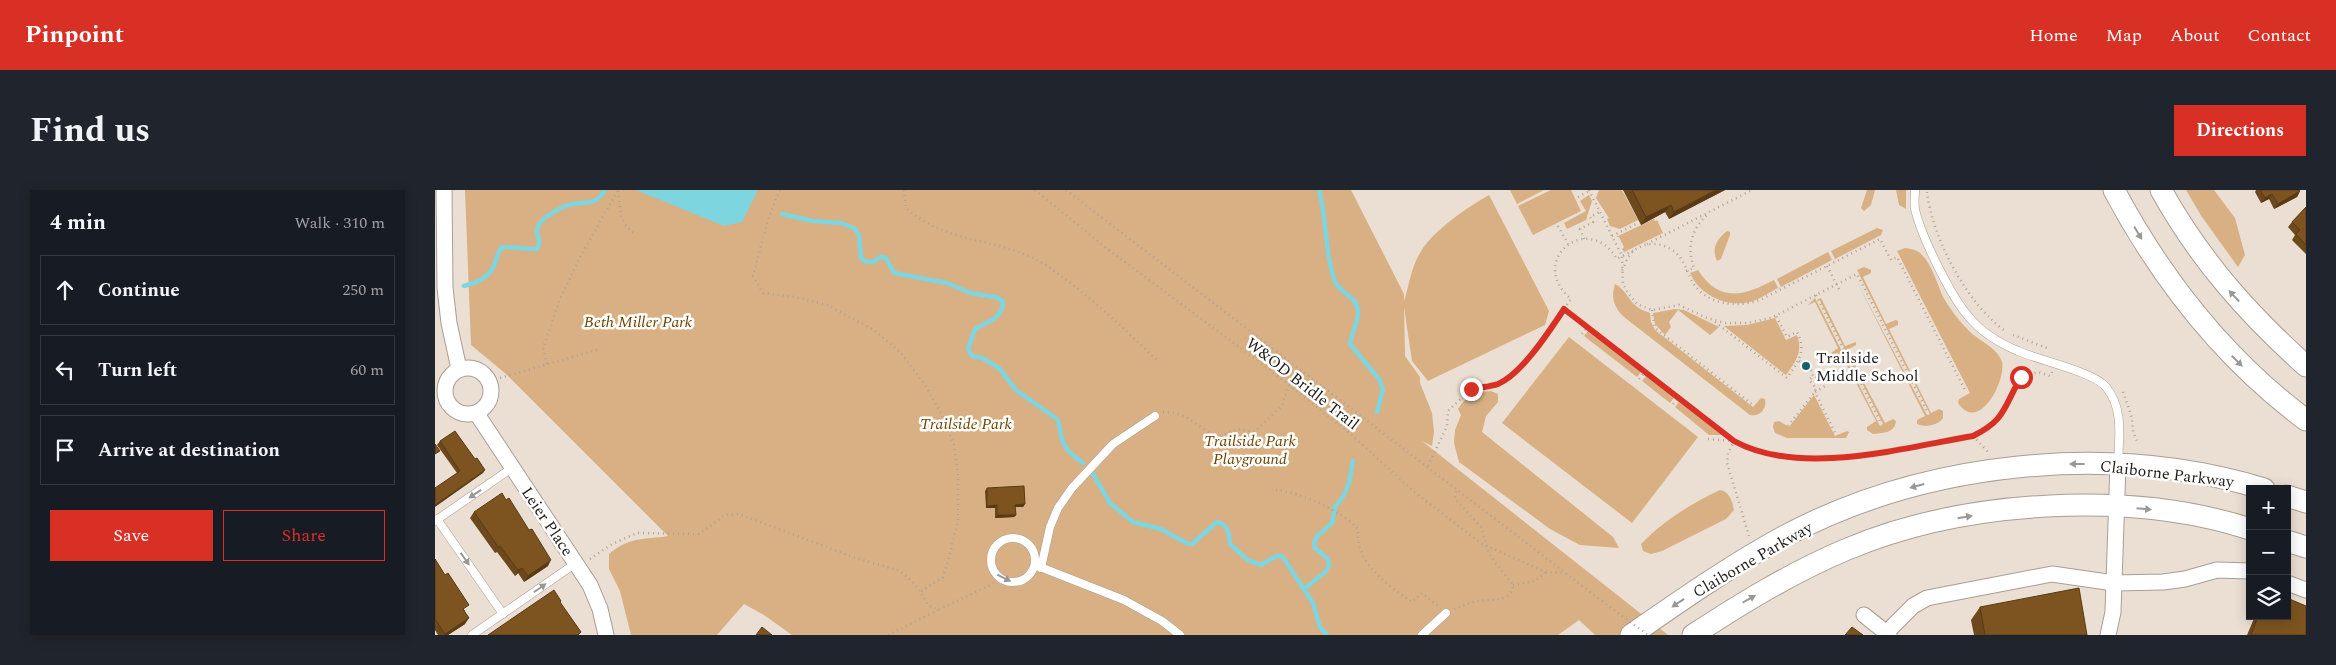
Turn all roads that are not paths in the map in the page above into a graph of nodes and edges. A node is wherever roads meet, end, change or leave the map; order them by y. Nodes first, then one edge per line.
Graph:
1 (1915, 190) edge
2 (2115, 190) edge
3 (2161, 190) edge
4 (441, 195) edge
5 (2306, 366) edge
6 (459, 369) junction
7 (440, 404) edge
8 (477, 414) junction
9 (1155, 416) road end
10 (2306, 420) edge
11 (2118, 464) junction
12 (512, 468) junction
13 (2251, 485) edge
14 (2291, 497) edge
15 (2306, 502) edge
16 (2116, 506) junction
17 (436, 520) edge
18 (2246, 528) edge
19 (2291, 542) edge
20 (2306, 547) edge
21 (576, 563) junction
22 (1038, 567) junction
23 (2246, 571) edge
24 (2114, 583) junction
25 (2291, 584) edge
26 (2306, 590) edge
27 (1445, 613) road end
28 (503, 614) junction
29 (1864, 615) dead end
30 (1888, 634) edge
31 (472, 635) edge
32 (606, 635) edge
33 (1180, 635) edge
34 (1422, 635) edge
35 (1631, 635) edge
36 (1693, 635) edge
37 (2108, 635) edge

1 - 11 lane
2 -> 10 main road
5 -> 3 main road
4 - 6 street
6 - 7 street
6 - 8 street
7 - 8 street
8 - 12 street, Leier Place
9 - 22 lane
11 - 13 main road, Claiborne Parkway
11 - 16 street
11 -> 35 main road, Claiborne Parkway
12 -> 17 lane
12 - 21 street, Leier Place
14 - 15 main road
16 -> 18 main road, Claiborne Parkway
16 - 24 street
36 -> 16 main road, Claiborne Parkway
17 -> 28 lane
19 - 20 main road
28 -> 21 lane
21 - 32 street, Leier Place
22 -> 22 lane
22 - 33 lane
23 - 24 street
24 - 30 street
24 - 37 street
25 - 26 street
27 - 34 lane
28 - 31 lane
29 - 30 street

